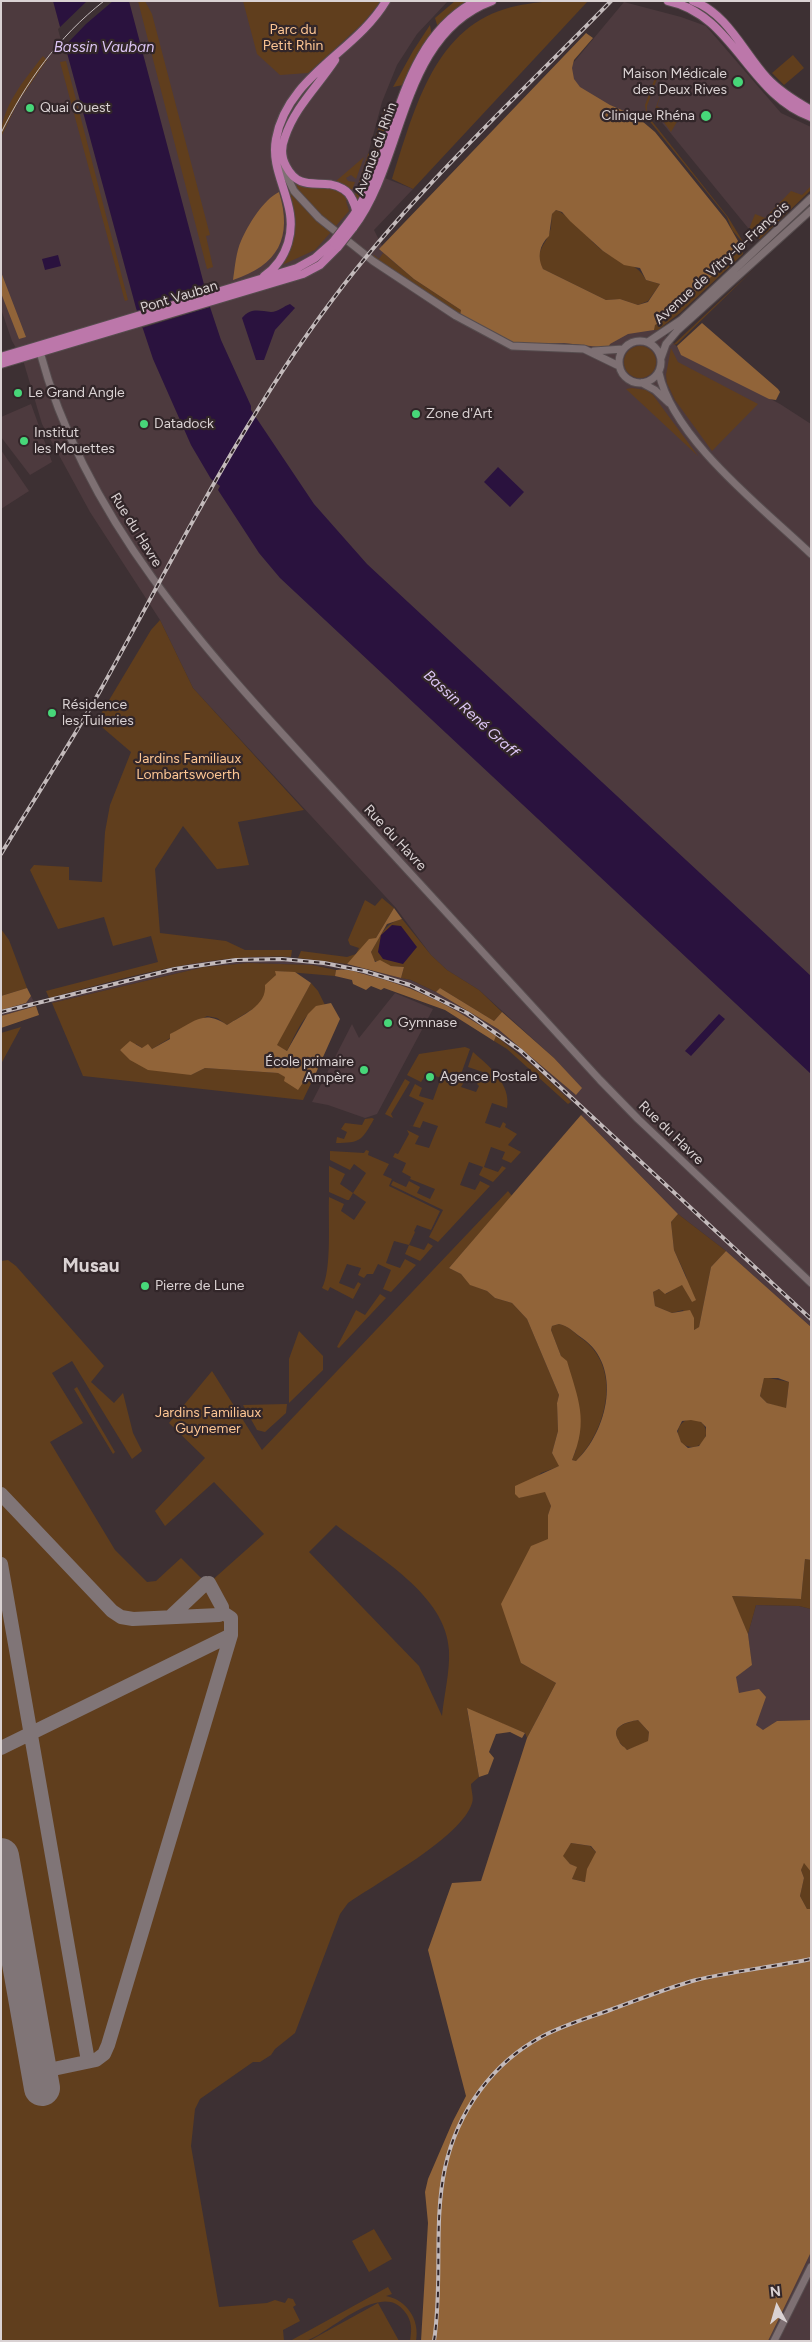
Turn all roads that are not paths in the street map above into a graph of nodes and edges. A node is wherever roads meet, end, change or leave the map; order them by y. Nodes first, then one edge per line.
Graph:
1 (386, 1) edge
2 (476, 1) edge
3 (492, 1) edge
4 (668, 1) edge
5 (693, 1) edge
6 (810, 115) edge
7 (284, 172) junction
8 (288, 180) junction
9 (811, 198) edge
10 (811, 210) edge
11 (357, 212) junction
12 (358, 221) junction
13 (350, 226) junction
14 (336, 245) junction
15 (261, 279) junction
16 (235, 290) junction
17 (129, 322) junction
18 (648, 342) junction
19 (623, 349) junction
20 (592, 350) junction
21 (40, 352) junction
22 (1, 357) edge
23 (661, 358) junction
24 (1, 364) edge
25 (619, 366) junction
26 (659, 373) junction
27 (642, 383) junction
28 (671, 405) junction
29 (811, 554) edge
30 (811, 1283) edge
31 (811, 2267) edge
32 (774, 2341) edge

1 - 7 main road
2 - 11 main road, Avenue du Rhin
3 - 12 main road, Avenue du Rhin
4 - 6 main road
5 - 6 main road
7 - 8 main road
7 - 8 main road
8 - 11 main road
8 - 15 main road
8 - 20 main road
9 - 18 main road, Avenue de Vitry-le-François
10 - 23 main road, Avenue de Vitry-le-François
11 - 12 main road
11 - 13 main road, Avenue du Rhin
12 - 13 main road, Avenue du Rhin
13 - 14 main road, Avenue du Rhin, bridge
14 - 15 main road, Avenue du Rhin
14 - 16 main road, Avenue du Rhin
15 - 16 main road, Avenue du Rhin
16 - 17 main road, Pont Vauban
17 - 21 main road
17 - 22 main road
18 - 19 main road
18 - 23 main road
19 - 20 main road
19 - 25 main road
20 - 25 main road
21 - 24 main road
21 - 30 main road, Rue du Havre
23 - 26 main road
25 - 27 main road
26 - 27 main road
26 - 28 main road
27 - 28 main road
28 - 29 main road
31 - 32 main road

